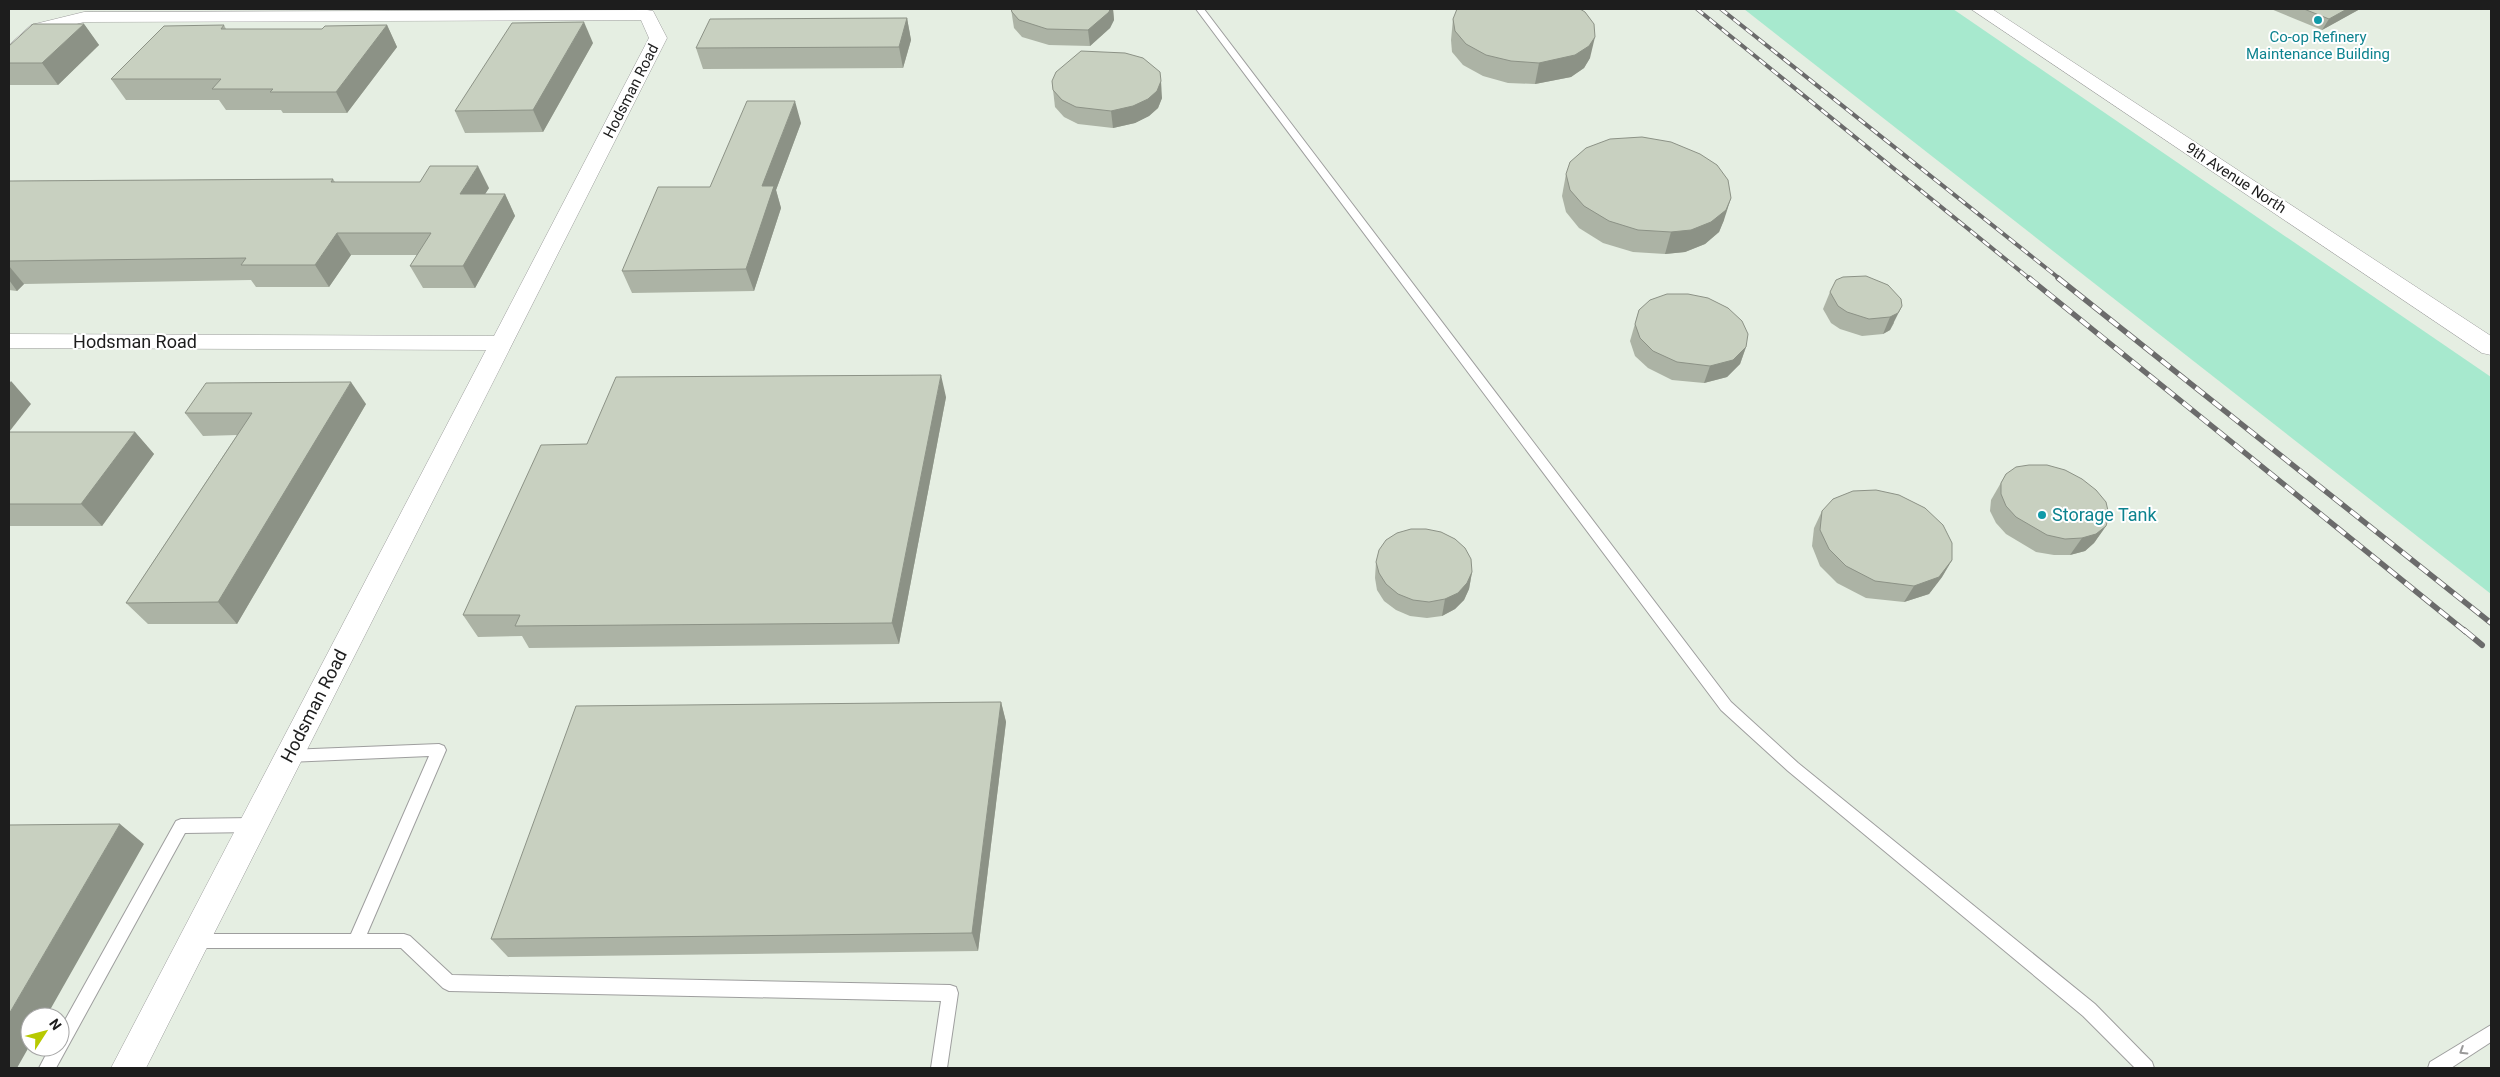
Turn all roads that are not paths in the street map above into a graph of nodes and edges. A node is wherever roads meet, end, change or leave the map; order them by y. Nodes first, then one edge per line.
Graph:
1 (1200, 9) edge
2 (1980, 9) edge
3 (9, 54) edge
4 (9, 341) edge
5 (501, 343) junction
6 (2491, 347) edge
7 (288, 756) junction
8 (253, 825) junction
9 (193, 941) junction
10 (356, 941) junction
11 (70, 1026) edge
12 (2491, 1033) edge
13 (53, 1057) edge
14 (47, 1068) edge
15 (128, 1068) edge
16 (939, 1068) edge
17 (2146, 1068) edge
18 (2436, 1068) edge

1 - 17 lane
2 - 6 street, 9th Avenue North
3 - 5 street, Hodsman Road
4 - 5 street, Hodsman Road
5 - 7 street, Hodsman Road
7 - 8 street, Hodsman Road
7 - 10 lane
8 - 9 street, Hodsman Road
8 - 11 lane
9 - 10 lane
9 - 15 street, Hodsman Road
10 - 16 lane
12 -> 18 lane
13 - 14 lane

